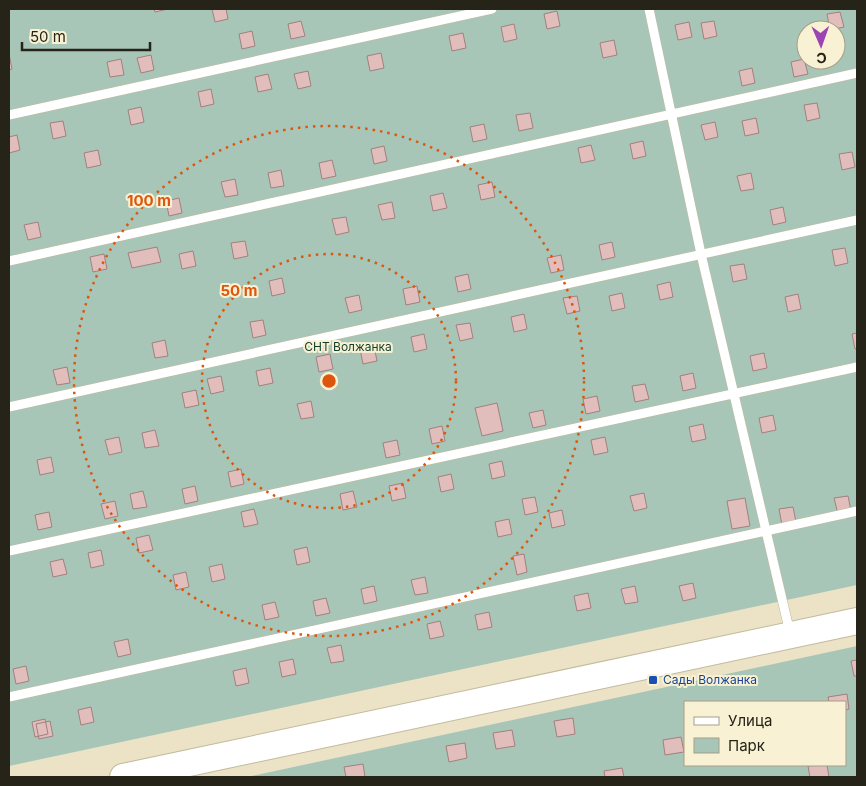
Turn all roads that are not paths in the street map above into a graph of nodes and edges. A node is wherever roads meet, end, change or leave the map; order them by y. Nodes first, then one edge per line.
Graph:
1 (492, 9) edge
2 (649, 9) edge
3 (857, 73) edge
4 (671, 114) junction
5 (9, 116) edge
6 (857, 220) edge
7 (702, 254) junction
8 (9, 261) edge
9 (857, 367) edge
10 (734, 393) junction
11 (9, 407) edge
12 (857, 511) edge
13 (766, 531) junction
14 (9, 551) edge
15 (857, 621) edge
16 (791, 636) junction
17 (9, 698) edge
18 (123, 777) edge

1 - 5 lane
2 - 4 lane
3 - 4 lane
4 - 7 lane
4 - 8 lane
6 - 7 lane
7 - 10 lane
7 - 11 lane
9 - 10 lane
10 - 13 lane
10 - 14 lane
12 - 13 lane
13 - 16 lane
13 - 17 lane
15 - 16 street
16 - 18 street

